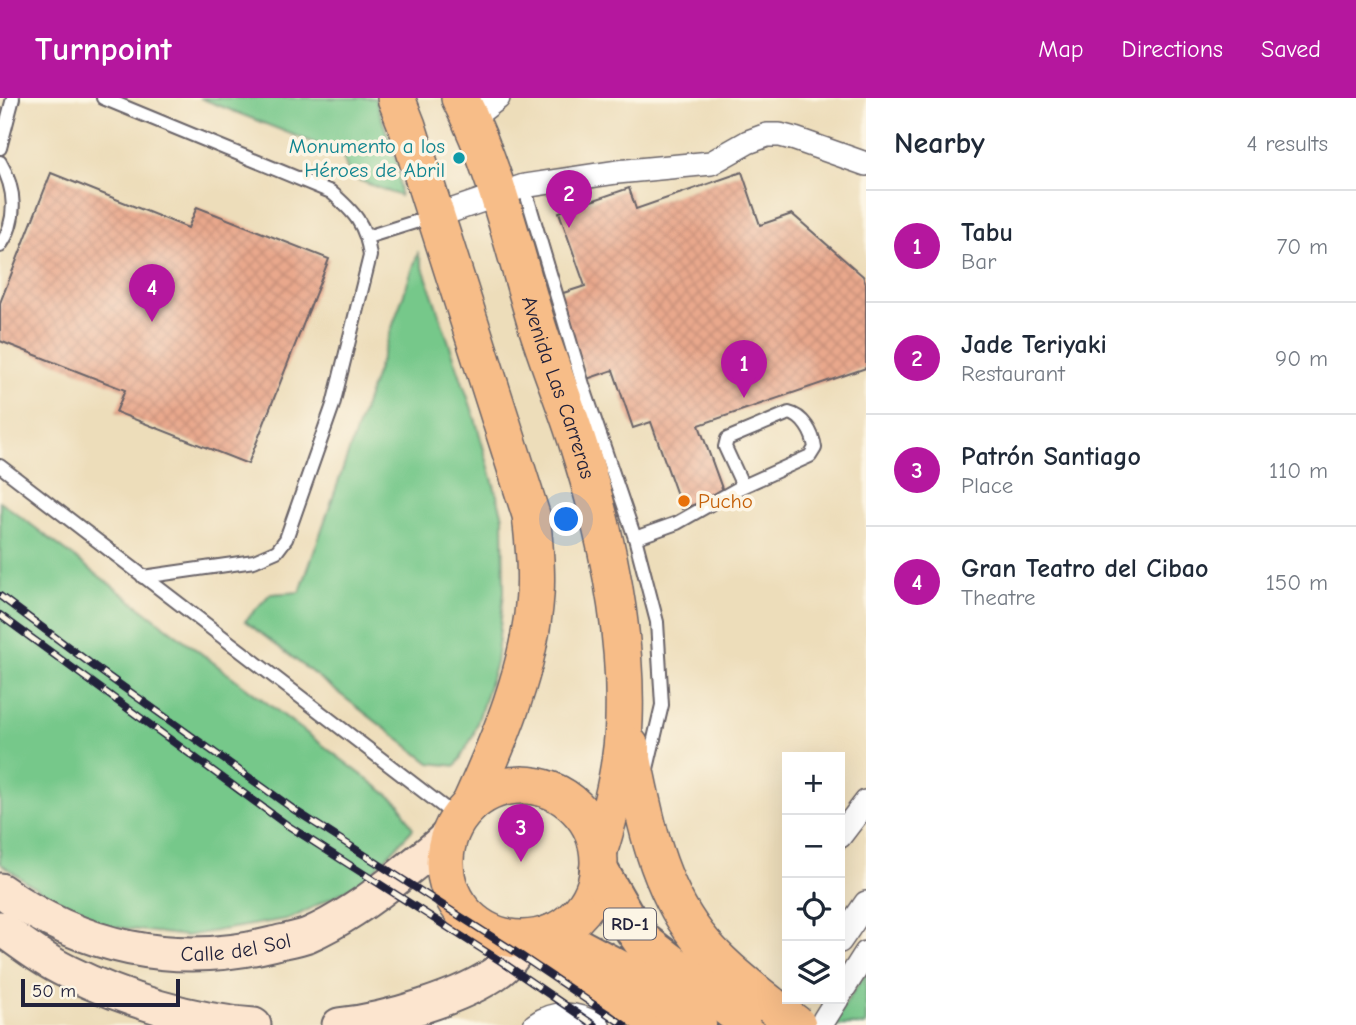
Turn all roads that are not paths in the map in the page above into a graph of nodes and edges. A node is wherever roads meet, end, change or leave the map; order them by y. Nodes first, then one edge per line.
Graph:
1 (13, 98) edge
2 (103, 98) edge
3 (396, 98) edge
4 (476, 105) edge
5 (0, 148) edge
6 (0, 162) edge
7 (866, 164) edge
8 (511, 190) junction
9 (436, 216) junction
10 (368, 237) junction
11 (0, 246) edge
12 (0, 466) edge
13 (743, 486) junction
14 (635, 538) junction
15 (143, 577) junction
16 (624, 721) junction
17 (640, 794) junction
18 (866, 802) edge
19 (459, 818) junction
20 (845, 829) edge
21 (599, 860) junction
22 (0, 890) edge
23 (866, 903) edge
24 (0, 928) edge
25 (845, 934) edge
26 (536, 938) junction
27 (866, 953) edge
28 (845, 986) edge
29 (662, 994) edge
30 (817, 1004) edge
31 (790, 1013) edge
32 (592, 1022) edge
33 (254, 1025) edge
34 (339, 1025) edge
35 (535, 1025) edge
36 (697, 1025) edge

1 - 5 lane
2 - 10 lane
3 - 9 main road
4 - 8 main road, Avenida Las Carreras
6 - 11 lane
7 - 8 street
8 - 9 street
8 - 14 lane
8 - 16 main road, Avenida Las Carreras
9 - 10 lane
9 - 19 main road
10 - 15 lane
12 - 15 lane
13 - 13 lane
13 - 14 lane
14 - 17 lane
15 - 19 lane
16 - 17 main road
16 - 21 main road, Avenida Las Carreras
17 - 31 main road
18 - 20 street
19 - 21 main road
19 - 22 main road, Calle del Sol
19 - 26 main road
21 - 26 main road
21 - 29 highway, RD-1
23 - 25 street
24 - 33 main road
26 - 29 highway, RD-1
26 - 34 main road
27 - 28 street
29 - 31 highway, RD-1
29 - 36 highway, RD-1
30 - 31 street
32 - 35 street

